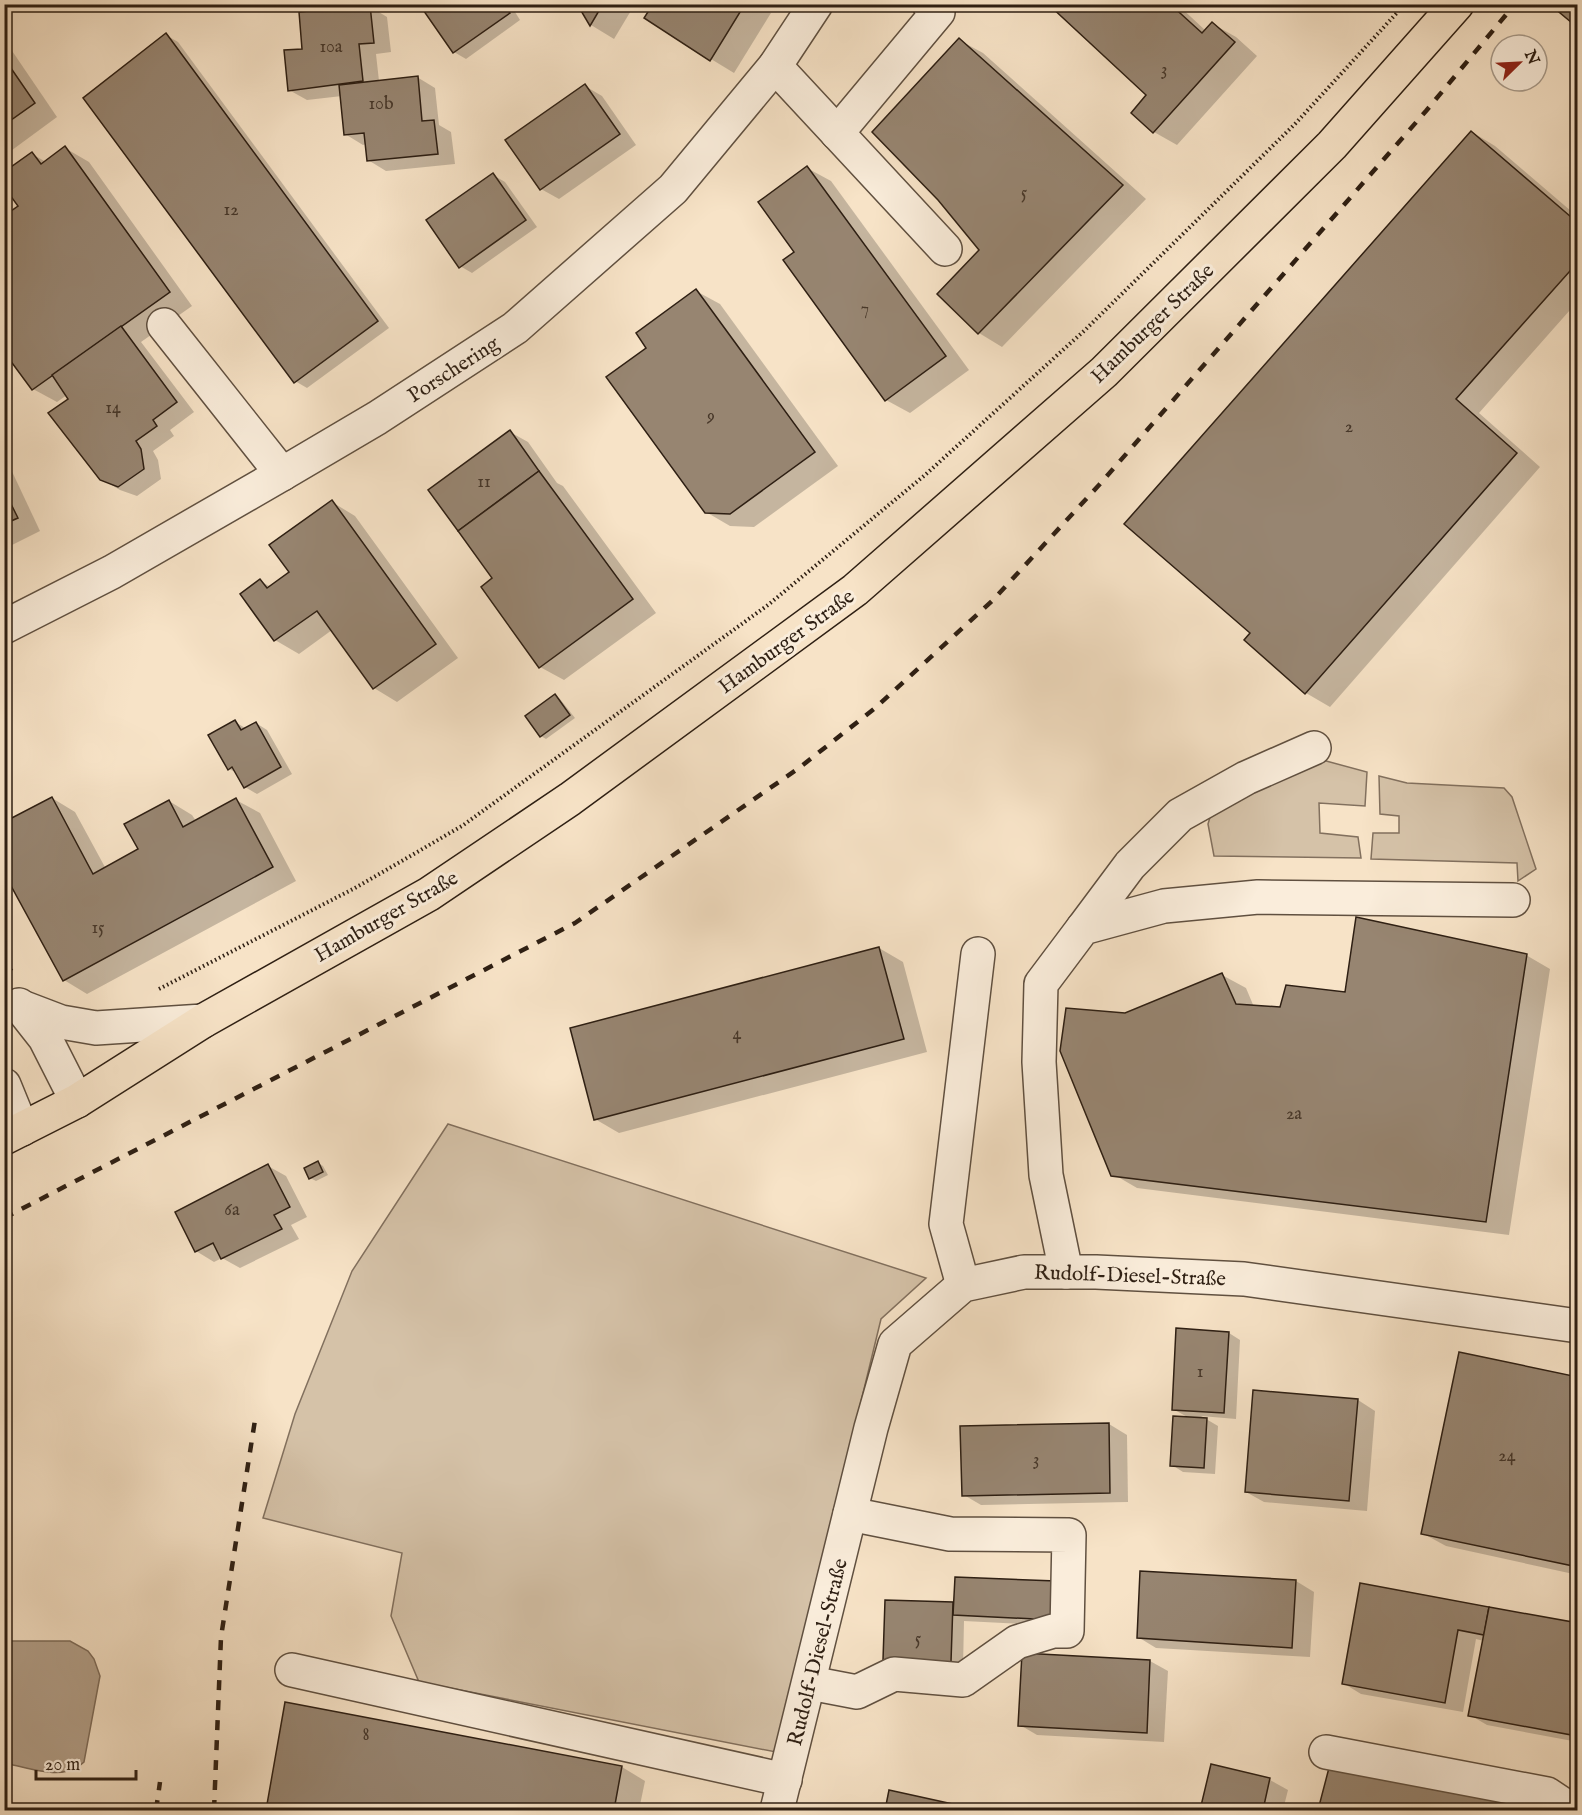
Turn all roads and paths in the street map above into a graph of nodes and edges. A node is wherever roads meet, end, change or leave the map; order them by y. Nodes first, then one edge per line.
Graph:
1 (816, 4) edge
2 (928, 4) edge
3 (1406, 4) edge
4 (1457, 4) edge
5 (775, 66) junction
6 (837, 133) junction
7 (945, 249) dead end
8 (164, 326) dead end
9 (282, 474) junction
10 (4, 627) edge
11 (1314, 748) dead end
12 (1513, 900) dead end
13 (1083, 928) junction
14 (978, 954) dead end
15 (157, 990) dead end
16 (12, 999) edge
17 (203, 1021) junction
18 (4, 1085) edge
19 (77, 1101) junction
20 (13, 1133) edge
21 (1066, 1272) junction
22 (963, 1285) junction
23 (1578, 1326) edge
24 (850, 1514) junction
25 (292, 1670) dead end
26 (810, 1683) junction
27 (1326, 1752) dead end
28 (781, 1795) edge
29 (1572, 1810) edge

1 - 5 street, Porschering
2 - 6 street
3 - 15 path
4 - 17 main road, Hamburger Straße
5 - 6 street
5 - 9 street, Porschering
6 - 7 street
8 - 9 street
9 - 10 street, Porschering
11 - 13 street
12 - 13 street
13 - 21 street
14 - 22 street
16 - 17 street
16 - 19 street
17 - 19 main road, Hamburger Straße
18 - 20 street
19 - 20 main road, Hamburger Straße
21 - 22 street, Rudolf-Diesel-Straße
21 - 23 street, Rudolf-Diesel-Straße
22 - 24 street, Rudolf-Diesel-Straße
24 - 26 street, Rudolf-Diesel-Straße
24 - 26 street
25 - 28 street
26 - 28 street, Rudolf-Diesel-Straße
27 - 29 street

